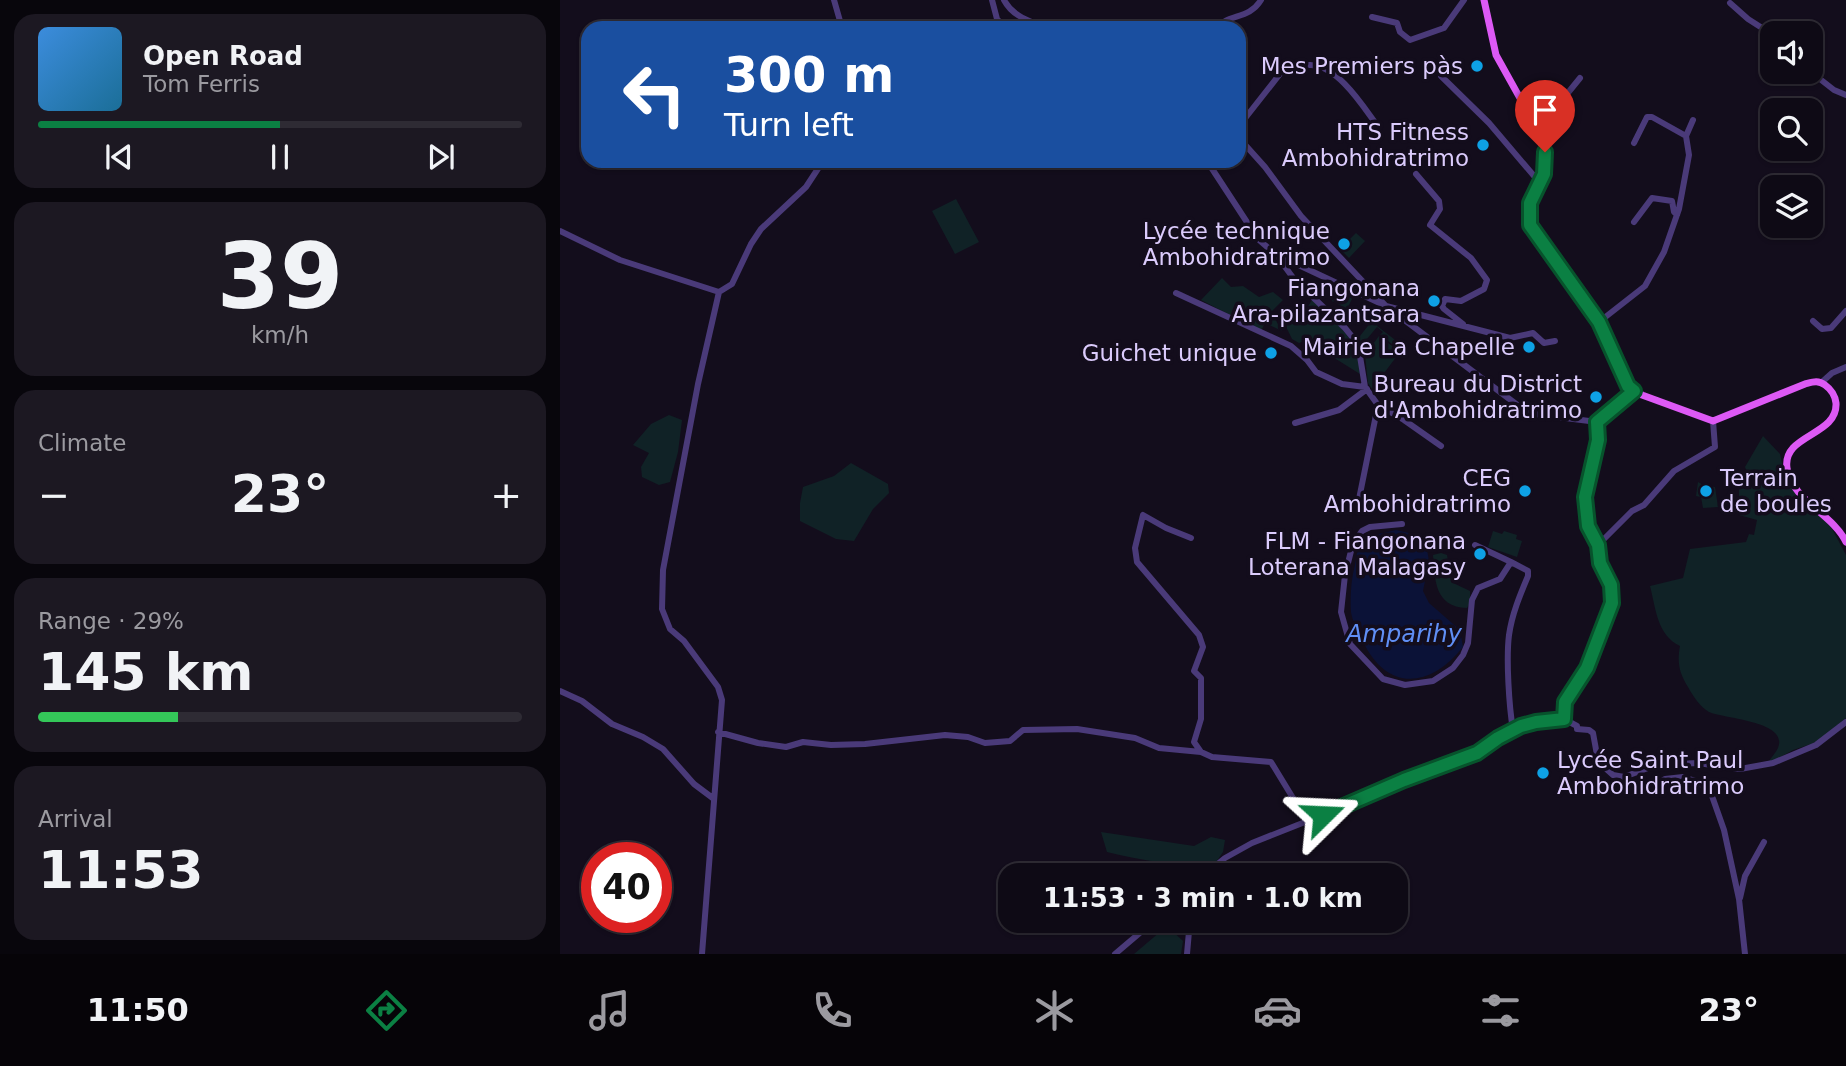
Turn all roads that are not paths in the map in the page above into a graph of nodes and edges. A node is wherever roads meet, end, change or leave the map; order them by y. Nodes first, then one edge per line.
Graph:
1 (834, 0) edge
2 (992, 0) edge
3 (1004, 0) edge
4 (1261, 0) edge
5 (1464, 0) edge
6 (1487, 2) edge
7 (1730, 3) dead end
8 (1372, 17) dead end
9 (840, 21) edge
10 (999, 21) edge
11 (1030, 21) edge
12 (1225, 21) edge
13 (1760, 27) edge
14 (1441, 75) dead end
15 (1580, 78) dead end
16 (1823, 81) edge
17 (1846, 95) edge
18 (1530, 116) junction
19 (1246, 117) edge
20 (1693, 120) dead end
21 (1374, 121) dead end
22 (1686, 136) junction
23 (1634, 143) dead end
24 (1246, 146) edge
25 (818, 168) edge
26 (1212, 168) edge
27 (1416, 174) dead end
28 (1540, 183) junction
29 (1677, 215) junction
30 (1634, 222) dead end
31 (560, 231) edge
32 (1275, 254) junction
33 (719, 292) junction
34 (1176, 293) dead end
35 (1386, 306) junction
36 (1846, 311) edge
37 (1813, 321) dead end
38 (1599, 322) junction
39 (1466, 326) junction
40 (1555, 341) dead end
41 (1846, 367) edge
42 (1822, 382) junction
43 (1366, 388) junction
44 (1635, 390) junction
45 (1378, 405) junction
46 (1713, 421) junction
47 (1597, 422) junction
48 (1295, 423) dead end
49 (1441, 446) dead end
50 (1368, 508) dead end
51 (1402, 524) dead end
52 (1191, 538) dead end
53 (1846, 542) edge
54 (1475, 545) dead end
55 (1598, 545) junction
56 (1511, 562) junction
57 (560, 691) edge
58 (1564, 719) junction
59 (1846, 722) edge
60 (1513, 730) junction
61 (719, 732) junction
62 (1201, 752) junction
63 (1624, 777) junction
64 (714, 799) junction
65 (1307, 821) junction
66 (1764, 842) dead end
67 (1219, 863) edge
68 (1739, 899) junction
69 (1140, 933) edge
70 (1189, 933) edge
71 (702, 954) edge
72 (1115, 954) edge
73 (1187, 954) edge
74 (1745, 954) edge

1 - 9 street
2 - 10 street
3 - 11 street
4 - 12 street
5 - 8 street
6 - 18 main road
7 - 13 street
14 - 28 street
15 - 18 street
16 - 17 street
18 - 28 main road
19 - 21 street
20 - 22 street
22 - 23 street
22 - 29 street
24 - 35 street
25 - 33 street
26 - 32 street
27 - 39 street
28 - 38 main road
29 - 30 street
29 - 38 street
31 - 33 street
32 - 35 street
32 - 43 street
33 - 61 street
34 - 43 street
35 - 39 street
35 - 47 street
36 - 37 street
38 - 44 main road
39 - 40 street
41 - 42 street
42 - 46 main road
42 - 53 main road
43 - 45 street
43 - 48 street
44 - 46 main road
44 - 47 street
45 - 49 street
45 - 50 street
46 - 55 street
47 - 55 street
51 - 56 street
52 - 62 street
54 - 56 street
55 - 58 street
56 - 60 street
57 - 64 street
58 - 60 street
58 - 63 street
59 - 63 street
60 - 65 street
61 - 62 street
61 - 64 street
62 - 65 street
63 - 68 street
64 - 71 street
65 - 67 street
66 - 68 street
68 - 74 street
69 - 72 street
70 - 73 street

